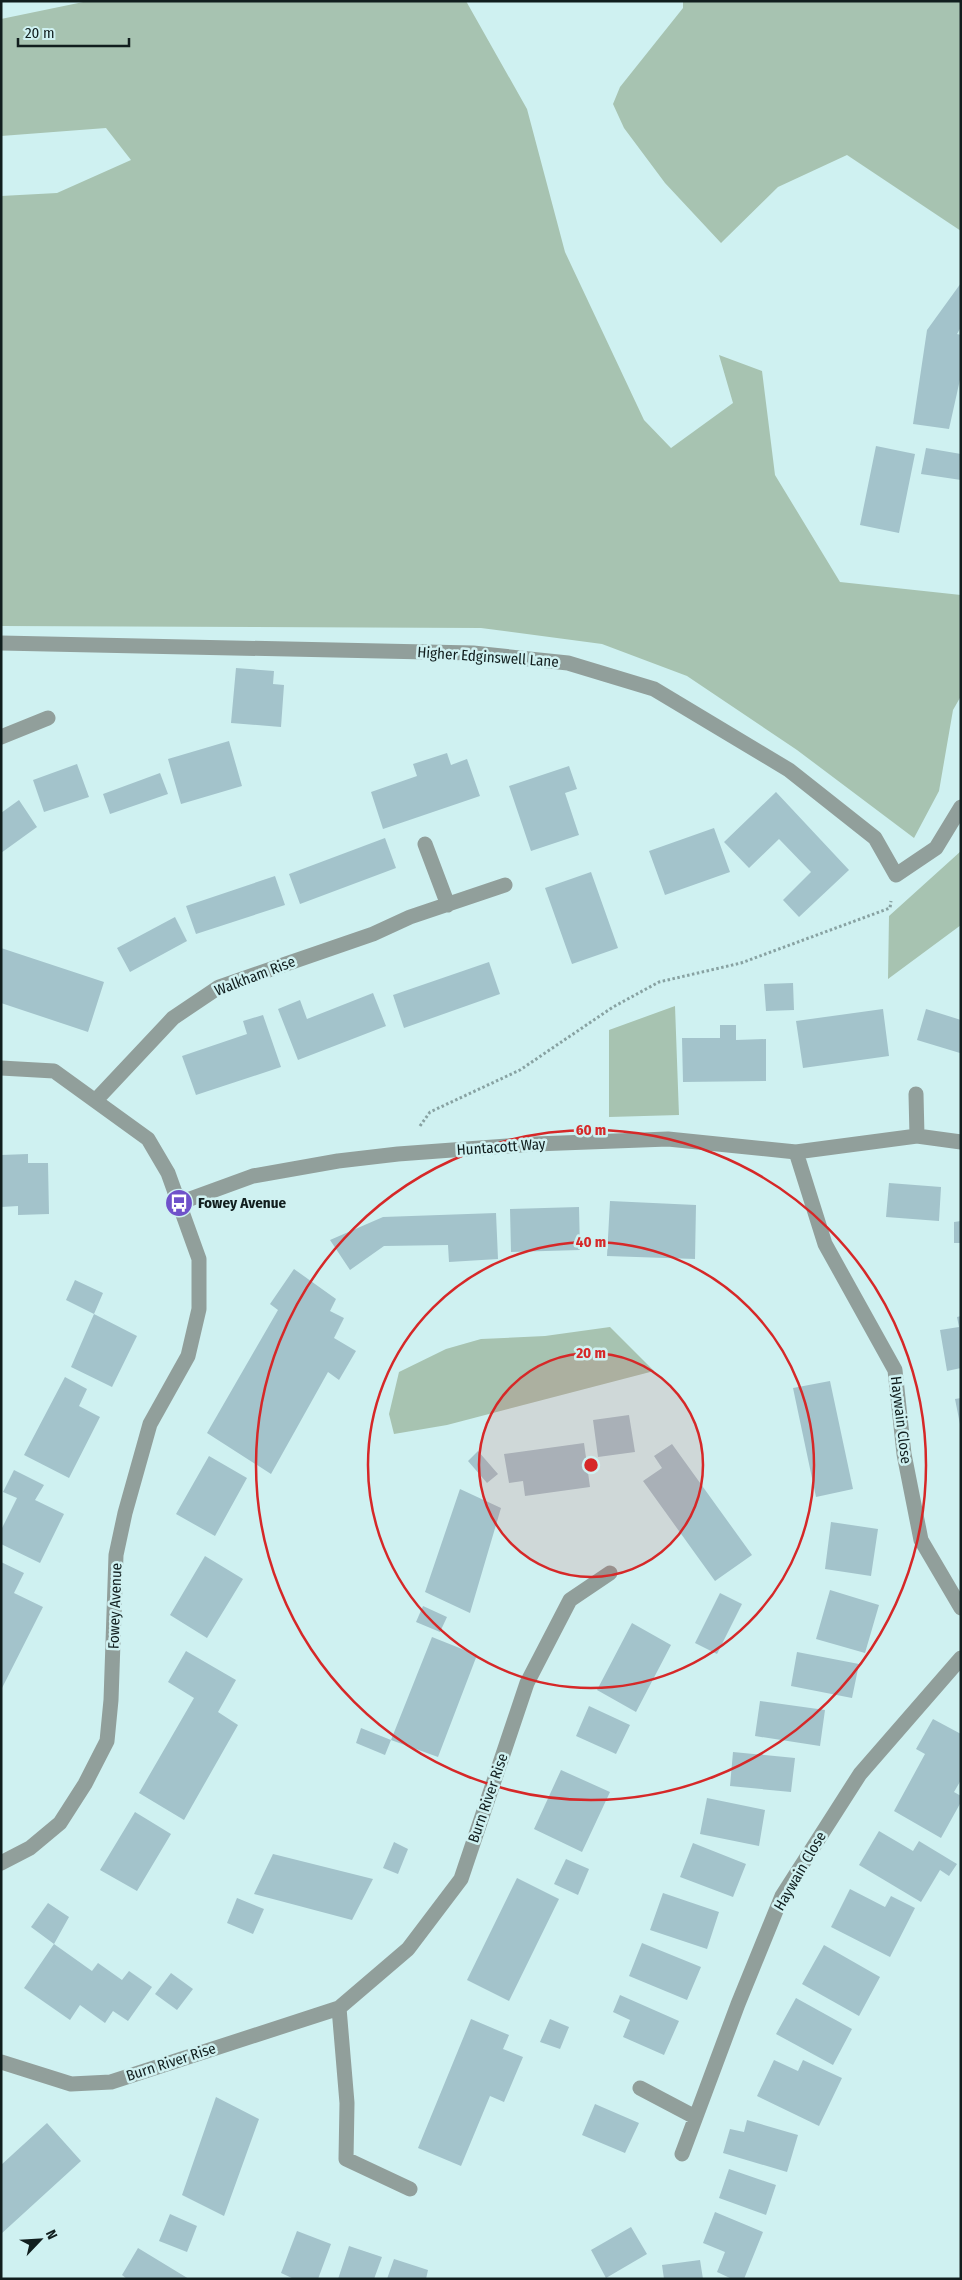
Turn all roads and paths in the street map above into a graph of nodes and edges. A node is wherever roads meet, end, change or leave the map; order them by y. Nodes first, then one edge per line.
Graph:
1 (1, 643) edge
2 (48, 718) dead end
3 (1, 737) edge
4 (961, 807) edge
5 (425, 844) dead end
6 (896, 876) junction
7 (506, 885) dead end
8 (448, 905) junction
9 (1, 1068) edge
10 (916, 1094) dead end
11 (96, 1100) junction
12 (917, 1136) junction
13 (961, 1142) edge
14 (796, 1152) junction
15 (398, 1154) junction
16 (179, 1203) junction
17 (610, 1573) dead end
18 (961, 1608) edge
19 (961, 1658) edge
20 (1, 1863) edge
21 (340, 2008) junction
22 (1, 2062) edge
23 (640, 2088) dead end
24 (695, 2117) junction
25 (682, 2154) dead end
26 (410, 2189) dead end

1 - 6 street, Higher Edginswell Lane
2 - 3 street
4 - 6 street
5 - 8 street
6 - 15 path
7 - 8 street, Walkham Rise
8 - 11 street, Walkham Rise
9 - 11 street, Fowey Avenue
10 - 12 street
11 - 16 street, Fowey Avenue
12 - 13 street, Huntacott Way
12 - 14 street, Huntacott Way
14 - 15 street, Huntacott Way
14 - 18 street, Haywain Close
15 - 16 street, Huntacott Way
16 - 20 street, Fowey Avenue
17 - 21 street, Burn River Rise
19 - 24 street, Haywain Close
21 - 22 street, Burn River Rise
21 - 26 street
23 - 24 street
24 - 25 street, Haywain Close

